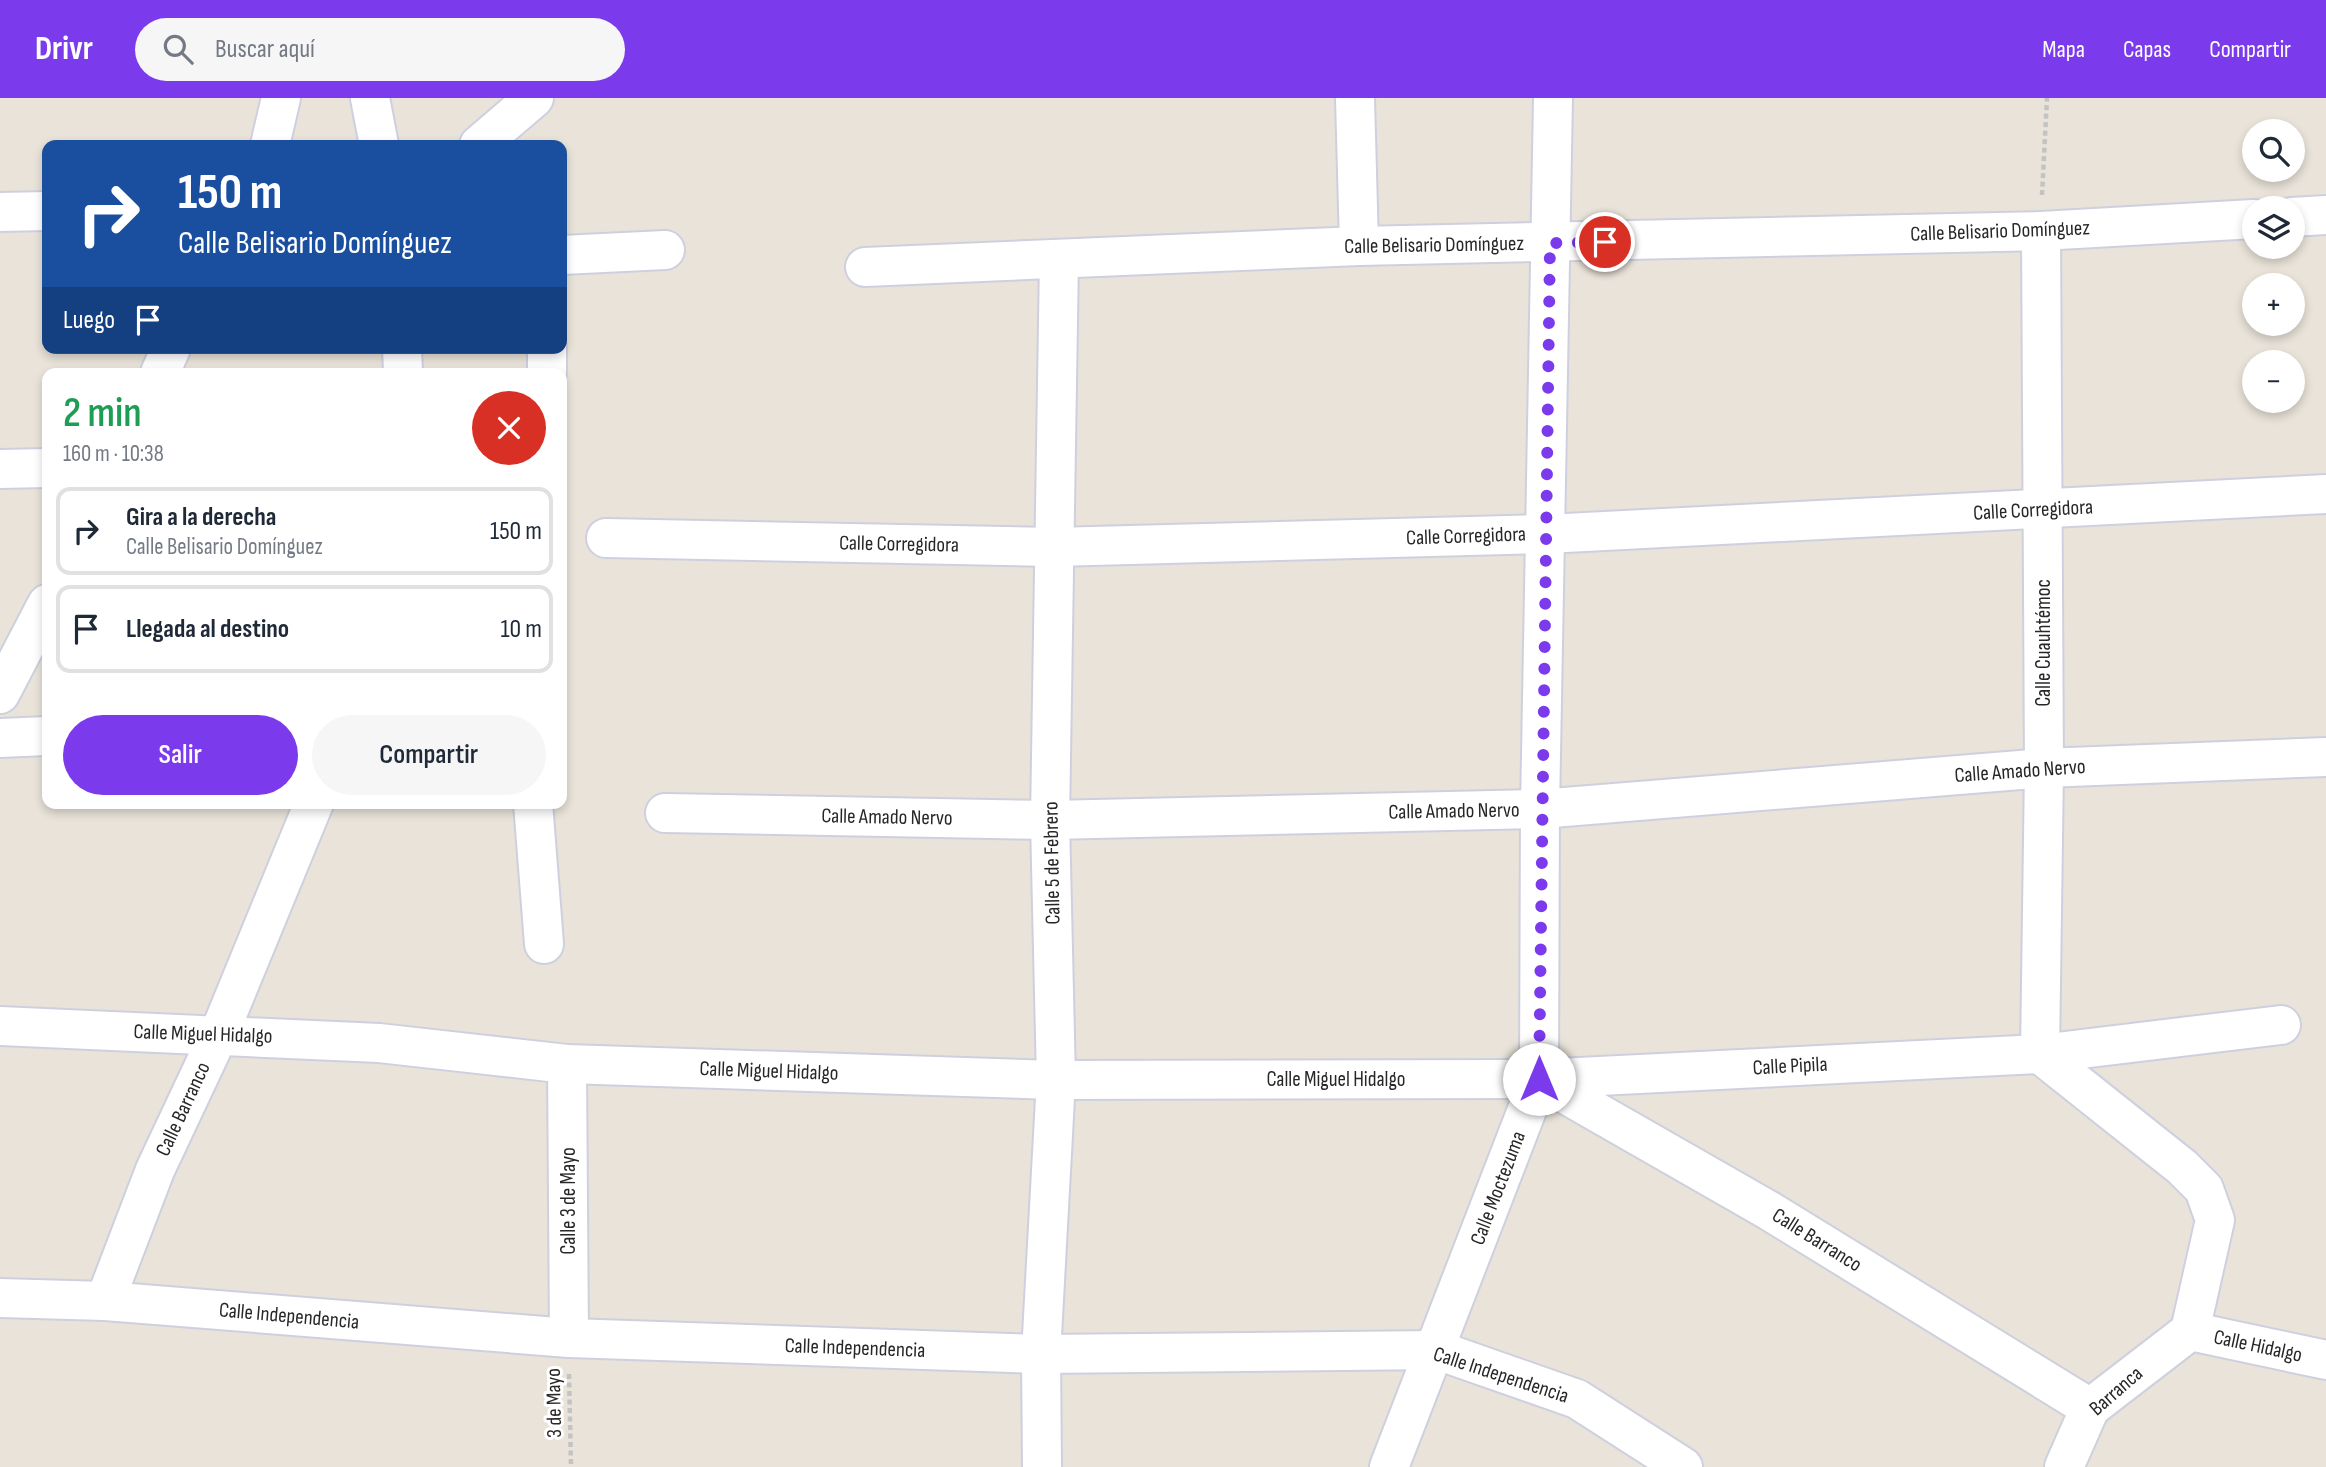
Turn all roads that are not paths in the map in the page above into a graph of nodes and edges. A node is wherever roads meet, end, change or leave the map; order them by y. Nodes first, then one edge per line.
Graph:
1 (281, 98) edge
2 (370, 98) edge
3 (534, 98) edge
4 (1355, 98) edge
5 (1553, 98) edge
6 (271, 140) edge
7 (378, 140) edge
8 (486, 140) edge
9 (42, 211) edge
10 (0, 212) edge
11 (2326, 215) edge
12 (2305, 216) edge
13 (2242, 220) edge
14 (2040, 231) junction
15 (1550, 243) junction
16 (1359, 246) junction
17 (665, 250) dead end
18 (567, 255) edge
19 (1059, 259) junction
20 (865, 267) dead end
21 (42, 468) edge
22 (0, 469) edge
23 (2326, 494) edge
24 (2043, 509) junction
25 (1546, 534) junction
26 (606, 538) dead end
27 (1054, 547) junction
28 (42, 614) edge
29 (0, 694) edge
30 (42, 736) edge
31 (0, 738) edge
32 (2326, 757) edge
33 (2043, 768) junction
34 (1540, 808) junction
35 (312, 809) edge
36 (533, 809) edge
37 (665, 813) dead end
38 (1050, 820) junction
39 (544, 944) dead end
40 (2281, 1025) dead end
41 (0, 1026) edge
42 (219, 1034) junction
43 (2040, 1054) junction
44 (567, 1064) junction
45 (1539, 1079) junction
46 (1056, 1080) junction
47 (0, 1298) edge
48 (105, 1301) junction
49 (2190, 1331) junction
50 (569, 1338) junction
51 (1437, 1350) junction
52 (1041, 1354) junction
53 (2326, 1360) edge
54 (2090, 1408) junction
55 (1042, 1467) edge
56 (1389, 1467) edge
57 (1683, 1467) edge
58 (2064, 1467) edge

1 - 6 street
2 - 7 street
3 - 8 street
4 - 16 street
5 - 15 street, Calle Moctezuma
9 - 10 street
11 - 12 street
13 - 14 street, Calle Belisario Domínguez
14 - 15 street, Calle Belisario Domínguez
14 - 24 street, Calle Cuauhtémoc
15 - 16 street, Calle Belisario Domínguez
15 - 25 street, Calle Moctezuma
16 - 19 street, Calle Belisario Domínguez
17 - 18 street
19 - 20 street, Calle Belisario Domínguez
19 - 27 street, Calle 5 de Febrero
21 - 22 street
23 - 24 street, Calle Corregidora
24 - 25 street, Calle Corregidora
24 - 33 street, Calle Cuauhtémoc
25 - 27 street, Calle Corregidora
25 - 34 street, Calle Moctezuma
26 - 27 street, Calle Corregidora
27 - 38 street, Calle 5 de Febrero
28 - 29 street
30 - 31 street
32 - 33 street, Calle Amado Nervo
33 - 34 street, Calle Amado Nervo
33 - 43 street, Calle Cuauhtémoc
34 - 38 street, Calle Amado Nervo
34 - 45 street, Calle Moctezuma
35 - 42 street, Calle Barranco
36 - 39 street
37 - 38 street, Calle Amado Nervo
38 - 46 street, Calle 5 de Febrero
40 - 43 street, Calle Pipila
41 - 42 street, Calle Miguel Hidalgo
42 - 44 street, Calle Miguel Hidalgo
42 - 48 street, Calle Barranco
43 - 45 street, Calle Pipila
43 - 49 street
44 - 46 street, Calle Miguel Hidalgo
44 - 50 street, Calle 3 de Mayo
45 - 46 street, Calle Miguel Hidalgo
45 - 51 street, Calle Moctezuma
45 - 54 street, Calle Barranco
46 - 52 street, Calle 5 de Febrero
47 - 48 street, Calle Independencia
48 - 50 street, Calle Independencia
49 - 53 street, Calle Hidalgo
49 - 54 street, Barranca
50 - 52 street, Calle Independencia
51 - 52 street, Calle Independencia
51 - 56 street, Calle Moctezuma
51 - 57 street, Calle Independencia
52 - 55 street, Calle 5 de Febrero
54 - 58 street, Barranca

